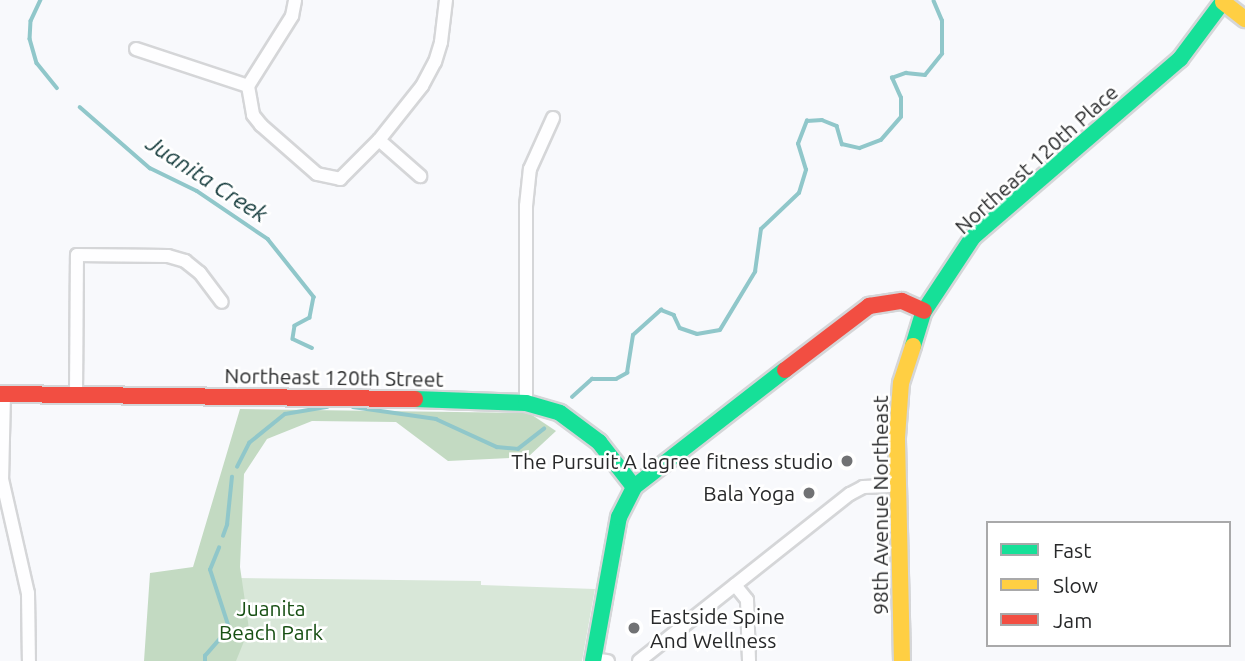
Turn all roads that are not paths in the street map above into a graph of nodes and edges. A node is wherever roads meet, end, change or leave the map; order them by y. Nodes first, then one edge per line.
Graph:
1 (295, 0) edge
2 (446, 0) edge
3 (1221, 1) edge
4 (1245, 19) edge
5 (136, 49) dead end
6 (248, 86) junction
7 (553, 118) dead end
8 (379, 140) junction
9 (420, 176) dead end
10 (222, 302) dead end
11 (924, 311) junction
12 (2, 394) edge
13 (76, 395) junction
14 (526, 402) junction
15 (897, 486) junction
16 (634, 487) junction
17 (735, 585) junction
18 (598, 660) edge
19 (29, 661) edge
20 (639, 661) edge
21 (749, 661) edge
22 (902, 661) edge

1 - 6 street
2 - 8 street
3 - 4 street
3 - 11 street, Northeast 120th Place
5 - 6 street
6 - 8 street
7 - 14 street
8 - 9 street
10 - 13 street
11 - 15 street, 98th Avenue Northeast
11 - 16 street
12 - 13 street, Northeast 120th Street
12 - 19 street
13 - 14 street, Northeast 120th Street
14 - 16 street, Northeast 120th Street
15 - 17 street
15 - 22 street, 98th Avenue Northeast
16 - 18 street
17 - 20 street
17 - 21 street

